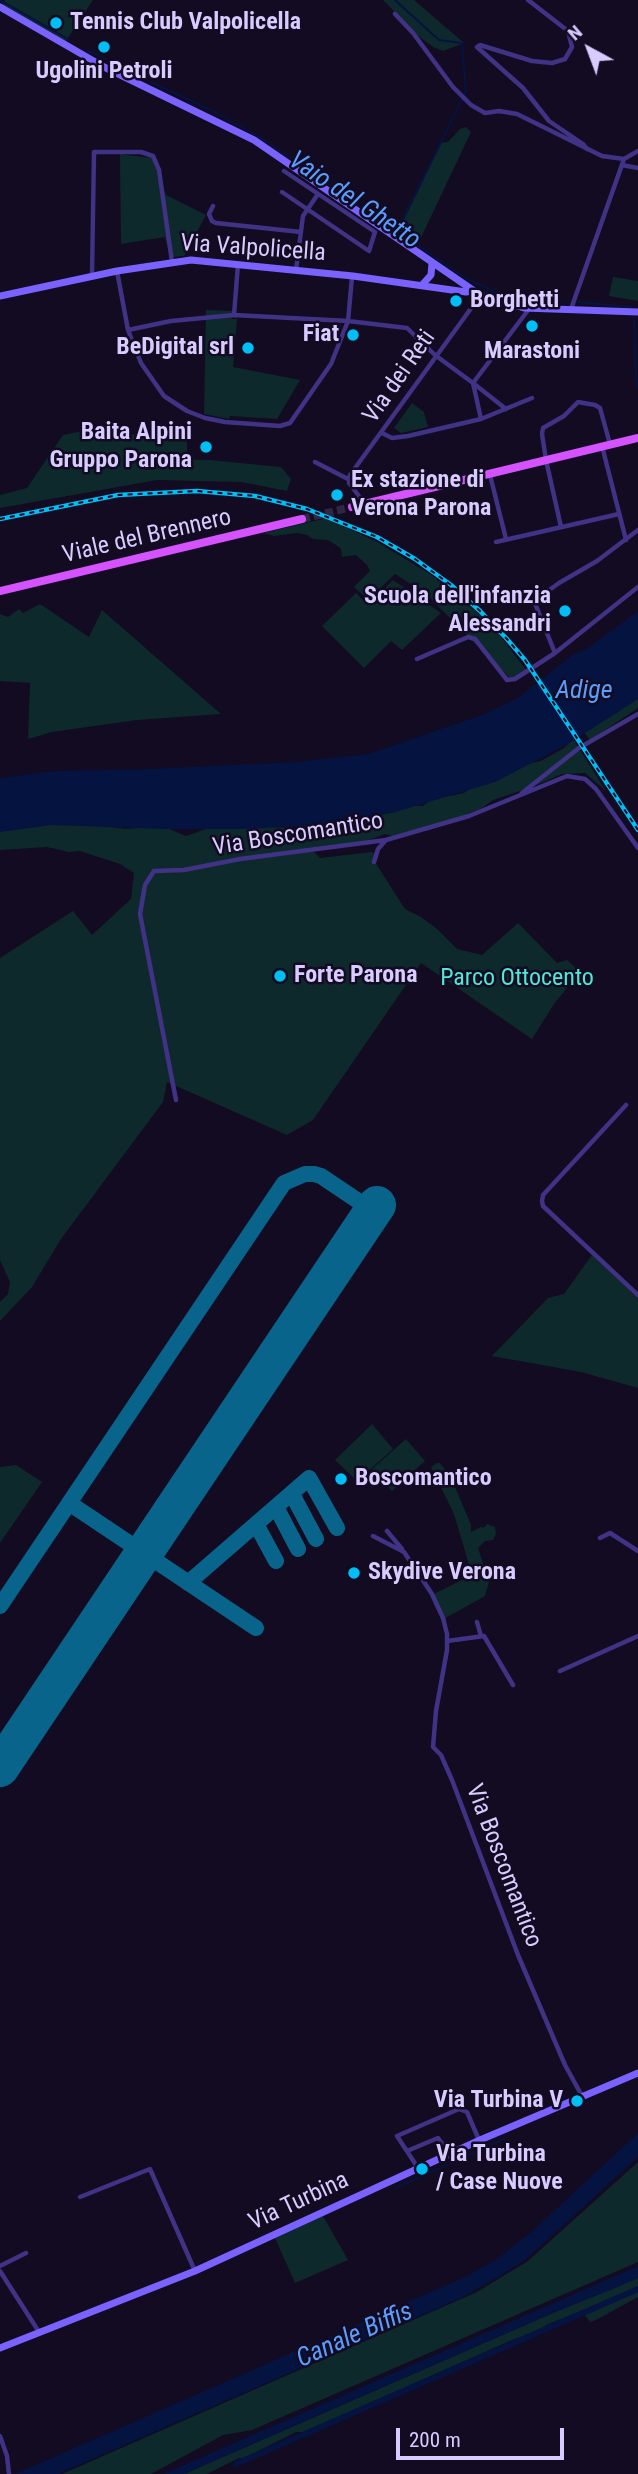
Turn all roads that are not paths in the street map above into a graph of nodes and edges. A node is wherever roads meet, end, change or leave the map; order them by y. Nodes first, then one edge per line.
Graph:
1 (528, 0) edge
2 (0, 7) edge
3 (395, 14) dead end
4 (587, 149) junction
5 (638, 150) edge
6 (625, 157) junction
7 (622, 165) junction
8 (638, 168) edge
9 (284, 171) dead end
10 (282, 192) dead end
11 (318, 194) junction
12 (213, 206) dead end
13 (307, 210) junction
14 (301, 232) junction
15 (172, 262) junction
16 (238, 263) junction
17 (432, 263) junction
18 (296, 270) junction
19 (117, 271) junction
20 (92, 276) junction
21 (353, 276) junction
22 (422, 285) junction
23 (472, 290) junction
24 (480, 295) junction
25 (0, 296) edge
26 (529, 308) junction
27 (571, 309) junction
28 (638, 312) edge
29 (234, 315) junction
30 (348, 321) junction
31 (128, 330) junction
32 (435, 355) junction
33 (473, 383) junction
34 (532, 398) dead end
35 (506, 409) junction
36 (481, 419) junction
37 (382, 433) junction
38 (638, 438) edge
39 (606, 445) junction
40 (546, 460) junction
41 (315, 463) dead end
42 (490, 474) junction
43 (348, 479) junction
44 (365, 504) junction
45 (352, 507) tunnel mouth
46 (619, 514) junction
47 (302, 519) tunnel mouth
48 (561, 527) junction
49 (638, 530) edge
50 (506, 539) junction
51 (626, 540) junction
52 (496, 542) dead end
53 (638, 587) edge
54 (0, 592) edge
55 (555, 653) junction
56 (417, 659) dead end
57 (638, 714) edge
58 (522, 793) junction
59 (386, 840) junction
60 (638, 848) edge
61 (374, 862) dead end
62 (176, 1100) dead end
63 (626, 1105) dead end
64 (638, 1295) edge
65 (387, 1531) dead end
66 (373, 1536) dead end
67 (600, 1538) dead end
68 (638, 1551) edge
69 (404, 1552) junction
70 (477, 1622) dead end
71 (481, 1636) junction
72 (638, 1636) edge
73 (447, 1641) junction
74 (561, 1671) dead end
75 (513, 1685) dead end
76 (638, 2073) edge
77 (582, 2096) junction
78 (480, 2140) junction
79 (407, 2151) junction
80 (450, 2154) junction
81 (419, 2168) junction
82 (80, 2197) dead end
83 (26, 2253) dead end
84 (0, 2269) edge
85 (195, 2271) junction
86 (40, 2333) junction
87 (0, 2348) edge
88 (0, 2436) edge
89 (9, 2474) edge

1 - 4 street
2 - 17 street
3 - 4 street
4 - 6 street
5 - 6 street
6 - 7 street
7 - 8 street
7 - 27 street
9 - 11 street
10 - 13 street
11 - 13 street
11 - 13 street
12 - 14 street
13 - 14 street
14 - 18 street
15 - 16 street, Via Valpolicella
15 - 19 street, Via Valpolicella
15 - 20 street
16 - 18 street, Via Valpolicella
16 - 29 street
17 - 22 street
17 - 23 street
18 - 21 street, Via Valpolicella
19 - 20 street, Via Valpolicella
19 - 31 street
20 - 25 street, Via Valpolicella
21 - 22 street, Via Valpolicella
21 - 30 street
22 - 23 street, Via Valpolicella
23 - 24 street
24 - 26 street
24 - 32 street, Via dei Reti
26 - 27 street
26 - 33 street
27 - 28 street
29 - 30 street
29 - 31 street
30 - 31 street
30 - 32 street
32 - 33 street
32 - 37 street, Via dei Reti
33 - 35 street
33 - 36 street
34 - 35 street
35 - 36 street
36 - 37 street
37 - 43 street, Via dei Reti
38 - 39 main road
39 - 40 main road
39 - 40 street
39 - 46 street
40 - 42 main road
40 - 48 street
41 - 43 street
42 - 44 main road
42 - 50 street
43 - 44 street
44 - 45 main road
46 - 48 street
46 - 51 street
47 - 54 main road, Viale del Brennero
48 - 50 street
49 - 51 street
50 - 52 street
51 - 55 street
53 - 55 street
55 - 56 street
57 - 58 street
58 - 59 street, Via Boscomantico
58 - 60 street, Via Boscomantico
59 - 61 street
59 - 62 street, Via Boscomantico
63 - 64 street
65 - 69 street, Via Boscomantico
66 - 69 street, Via Boscomantico
67 - 68 street
69 - 73 street, Via Boscomantico
70 - 71 street
71 - 73 street
71 - 75 street
72 - 74 street
73 - 77 street, Via Boscomantico
76 - 77 street, Via Turbina
77 - 78 street, Via Turbina
78 - 79 street
78 - 80 street, Via Turbina
79 - 80 street
79 - 81 street
80 - 81 street, Via Turbina
81 - 85 street, Via Turbina
82 - 85 street
83 - 84 street
84 - 86 street
85 - 86 street, Via Turbina
86 - 87 street, Via Turbina
88 - 89 street

